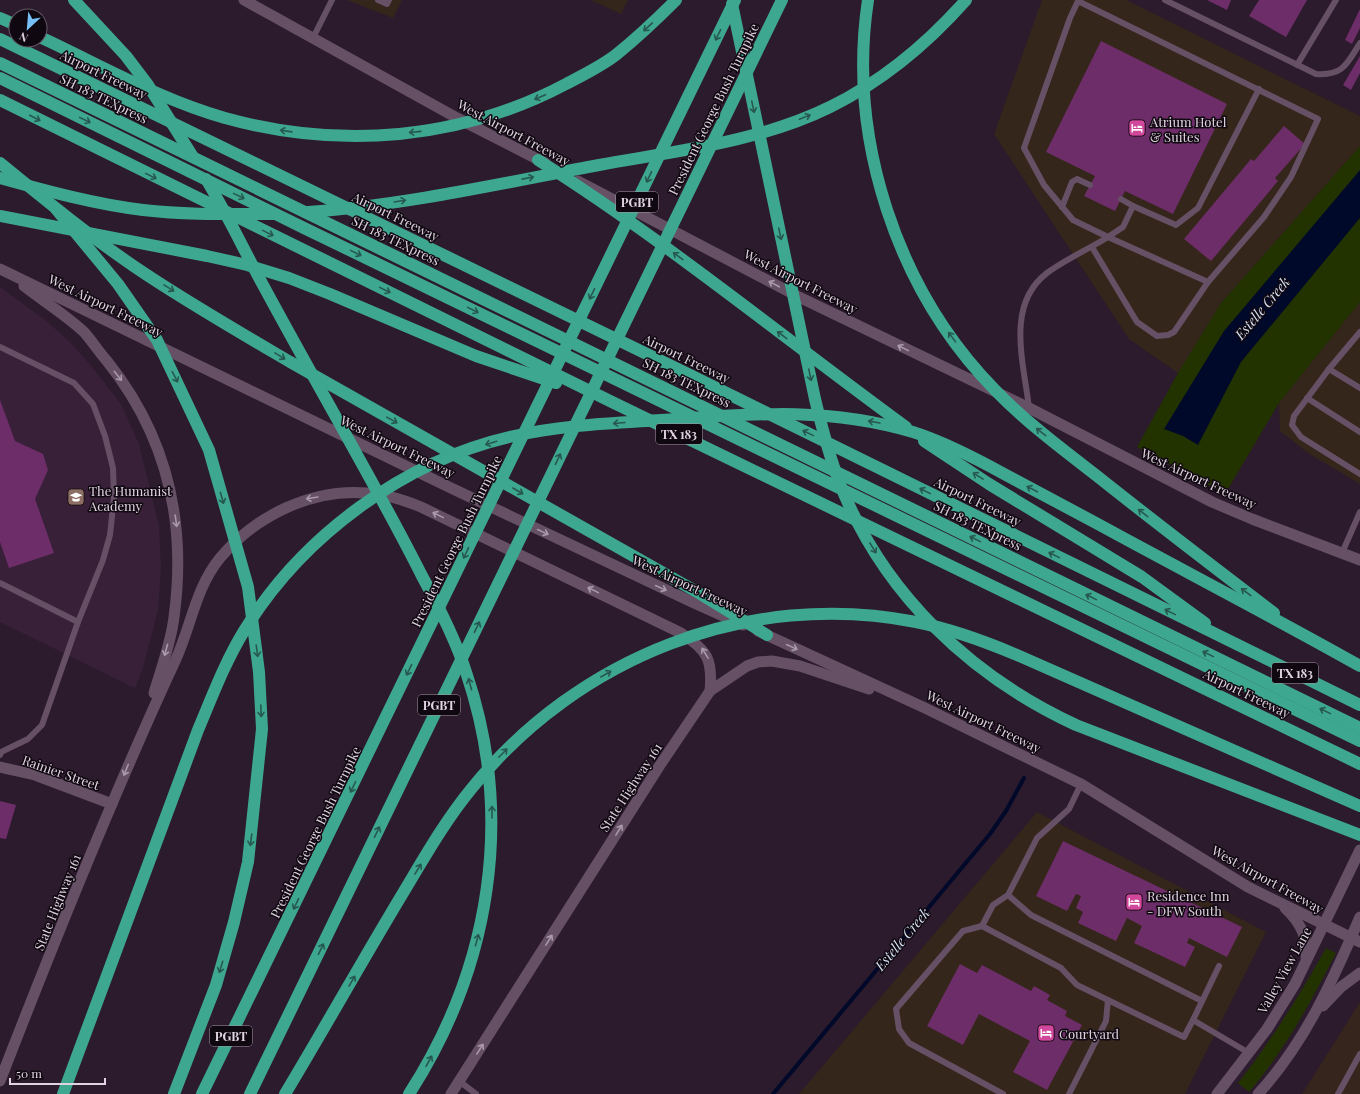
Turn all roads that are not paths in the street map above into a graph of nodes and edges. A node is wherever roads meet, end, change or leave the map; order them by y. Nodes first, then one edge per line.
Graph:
1 (74, 0) edge
2 (244, 0) edge
3 (332, 0) edge
4 (378, 0) edge
5 (389, 0) edge
6 (676, 0) edge
7 (731, 0) edge
8 (735, 0) edge
9 (782, 0) edge
10 (868, 0) edge
11 (966, 0) edge
12 (1165, 0) edge
13 (1336, 0) edge
14 (313, 38) junction
15 (0, 39) edge
16 (48, 41) edge
17 (1360, 43) edge
18 (0, 63) edge
19 (1297, 65) junction
20 (0, 78) edge
21 (1259, 89) junction
22 (0, 100) edge
23 (538, 160) junction
24 (0, 163) edge
25 (0, 178) edge
26 (1090, 185) dead end
27 (1121, 200) dead end
28 (1133, 206) junction
29 (1062, 207) junction
30 (56, 209) junction
31 (0, 216) edge
32 (1108, 238) junction
33 (1092, 247) junction
34 (2, 270) edge
35 (1208, 282) junction
36 (1360, 332) edge
37 (0, 346) edge
38 (1329, 369) junction
39 (1360, 388) edge
40 (1307, 398) junction
41 (612, 402) junction
42 (1029, 408) junction
43 (1360, 432) edge
44 (1360, 474) edge
45 (1360, 512) edge
46 (1342, 553) junction
47 (1360, 560) edge
48 (0, 584) edge
49 (78, 622) junction
50 (1299, 632) junction
51 (767, 635) junction
52 (1231, 642) junction
53 (1360, 666) edge
54 (710, 691) junction
55 (1360, 705) edge
56 (925, 708) junction
57 (1360, 728) edge
58 (141, 734) junction
59 (1360, 741) edge
60 (0, 755) edge
61 (1360, 764) edge
62 (0, 767) edge
63 (1081, 784) junction
64 (112, 804) junction
65 (1360, 806) edge
66 (1360, 835) edge
67 (1360, 850) edge
68 (1008, 895) junction
69 (1270, 898) junction
70 (1360, 917) edge
71 (982, 926) junction
72 (1325, 926) junction
73 (1355, 940) edge
74 (1218, 966) dead end
75 (1302, 971) junction
76 (1360, 973) edge
77 (1108, 1000) junction
78 (1202, 1001) junction
79 (1193, 1020) junction
80 (1311, 1020) junction
81 (1249, 1053) junction
82 (1360, 1054) edge
83 (1228, 1079) junction
84 (0, 1081) edge
85 (459, 1081) junction
86 (63, 1094) edge
87 (174, 1094) edge
88 (202, 1094) edge
89 (250, 1094) edge
90 (285, 1094) edge
91 (409, 1094) edge
92 (451, 1094) edge
93 (476, 1094) edge
94 (1003, 1094) edge
95 (1069, 1094) edge
96 (1217, 1094) edge
97 (1221, 1094) edge
98 (1258, 1094) edge
99 (1338, 1094) edge

91 -> 1 highway
2 - 14 main road, West Airport Freeway
3 - 14 lane
4 - 5 lane
6 -> 16 highway
7 -> 66 highway
8 -> 88 highway, President George Bush Turnpike / PGBT
89 -> 9 highway, President George Bush Turnpike / PGBT
50 -> 10 highway
25 -> 11 highway
12 - 19 lane
13 - 19 lane
14 - 23 main road, West Airport Freeway
52 -> 15 highway, Airport Freeway / TX 183
17 - 19 lane
57 -> 18 highway, SH 183 TEXpress
20 -> 59 highway
21 - 28 lane
21 - 29 lane
21 - 35 lane
22 -> 41 highway, Airport Freeway / TX 183
42 -> 23 main road, West Airport Freeway
52 -> 23 highway
24 - 30 highway
26 - 29 lane
27 - 28 lane
28 - 32 lane
29 - 32 lane
30 -> 51 highway
30 -> 87 highway
31 - 41 highway
32 - 33 lane
32 - 35 lane
33 - 35 lane
33 - 42 lane
34 -> 51 main road, West Airport Freeway
34 -> 58 main road
36 - 38 lane
37 - 49 lane
38 - 39 lane
38 - 40 lane
40 - 43 lane
40 - 44 lane
41 - 61 highway, Airport Freeway / TX 183
42 - 46 main road, West Airport Freeway
45 - 46 lane
46 - 47 main road, West Airport Freeway
48 - 49 lane
49 - 60 lane
50 - 53 highway
50 -> 86 highway
51 -> 56 main road, West Airport Freeway
52 - 55 highway, Airport Freeway / TX 183
54 - 56 main road, State Highway 161
54 -> 58 main road
85 -> 54 main road, State Highway 161
56 - 63 main road, West Airport Freeway
58 -> 64 main road, State Highway 161
62 - 64 main road, Rainier Street
63 - 68 lane
63 - 69 main road, West Airport Freeway
64 - 84 main road, State Highway 161
90 -> 65 highway
67 - 72 main road, Valley View Lane
68 - 71 lane
68 - 78 lane
69 - 72 main road, West Airport Freeway
69 - 75 main road
70 - 73 main road
71 - 77 lane
71 - 94 lane
72 - 73 main road, West Airport Freeway
72 - 75 main road, Valley View Lane
73 - 80 main road
74 - 78 lane
75 - 81 main road, Valley View Lane
76 - 80 main road
77 - 79 lane
77 - 95 lane
78 - 79 lane
79 - 81 lane
80 - 98 main road
81 - 83 main road, Valley View Lane
82 - 99 lane
83 - 96 main road, Valley View Lane
83 - 97 main road
85 - 92 main road, State Highway 161
85 - 93 lane

